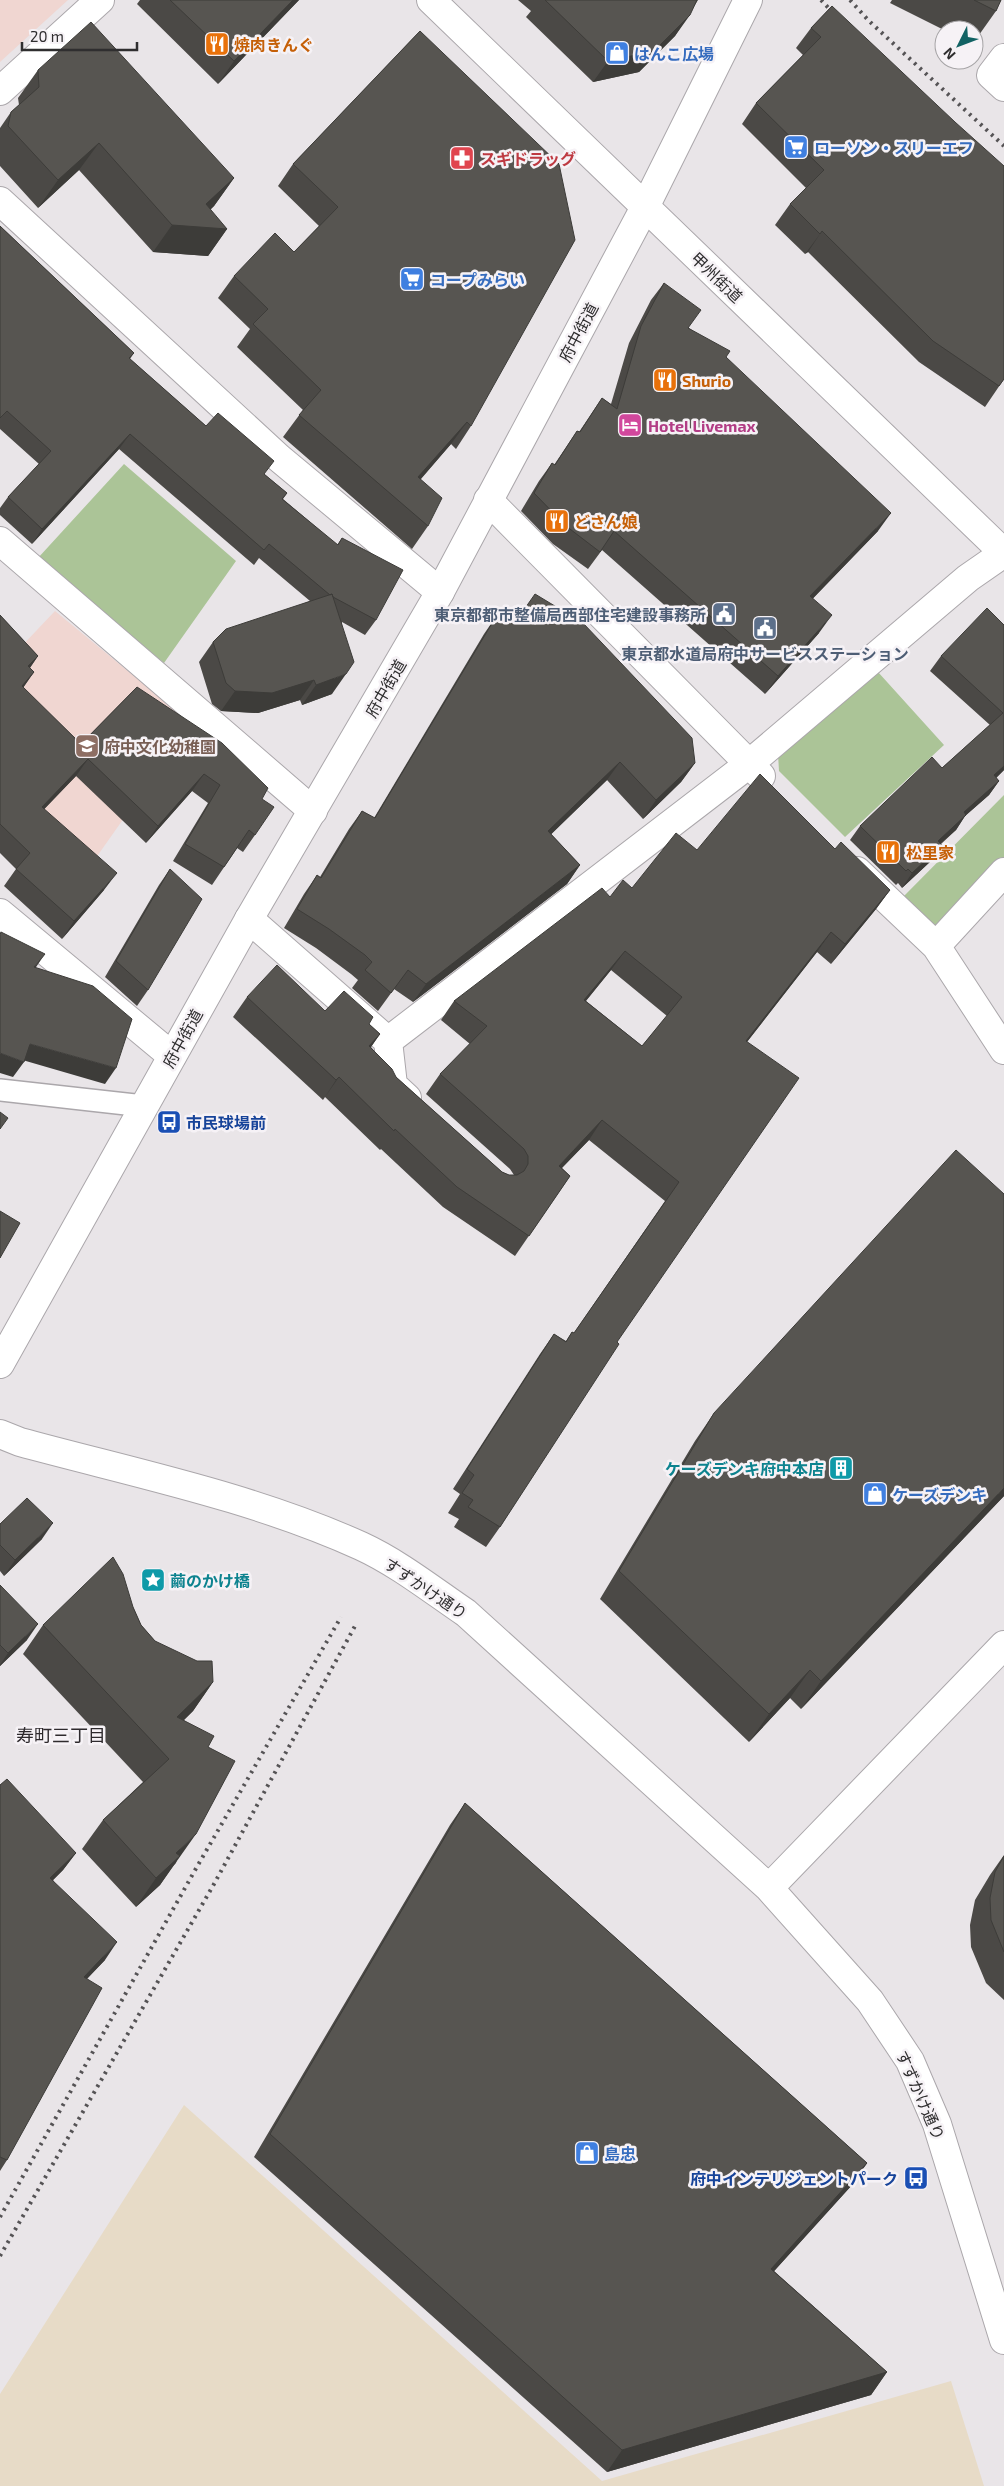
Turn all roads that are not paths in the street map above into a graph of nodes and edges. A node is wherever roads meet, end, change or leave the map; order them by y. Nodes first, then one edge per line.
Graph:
1 (100, 0) edge
2 (431, 0) edge
3 (748, 0) edge
4 (1004, 58) edge
5 (1004, 87) edge
6 (0, 91) edge
7 (0, 201) edge
8 (645, 207) junction
9 (488, 500) junction
10 (0, 541) edge
11 (1004, 553) edge
12 (440, 592) junction
13 (749, 764) junction
14 (777, 792) edge
15 (313, 811) junction
16 (841, 855) edge
17 (1004, 872) edge
18 (0, 913) edge
19 (249, 919) junction
20 (936, 946) junction
21 (388, 1041) junction
22 (1004, 1050) edge
23 (172, 1056) junction
24 (0, 1090) edge
25 (144, 1106) junction
26 (428, 1117) edge
27 (0, 1364) edge
28 (0, 1434) edge
29 (1004, 1645) edge
30 (769, 1888) junction
31 (1004, 2340) edge

1 - 6 main road
2 - 8 main road, 甲州街道
3 - 8 main road, 府中街道
4 - 5 main road
7 - 12 main road
8 - 9 main road, 府中街道
8 - 11 main road, 甲州街道
9 - 12 main road, 府中街道
9 - 13 main road
10 - 15 main road
11 - 13 main road
12 - 15 main road, 府中街道
13 - 14 main road
13 - 21 main road
15 - 19 main road, 府中街道
16 - 20 main road
17 - 20 main road
18 - 23 main road
19 - 21 main road
19 - 23 main road, 府中街道
20 - 22 main road
21 - 26 main road
23 - 25 main road, 府中街道
24 - 25 lane
25 - 27 main road, 府中街道
28 - 30 main road, すずかけ通り
29 - 30 main road
30 - 31 main road, すずかけ通り

